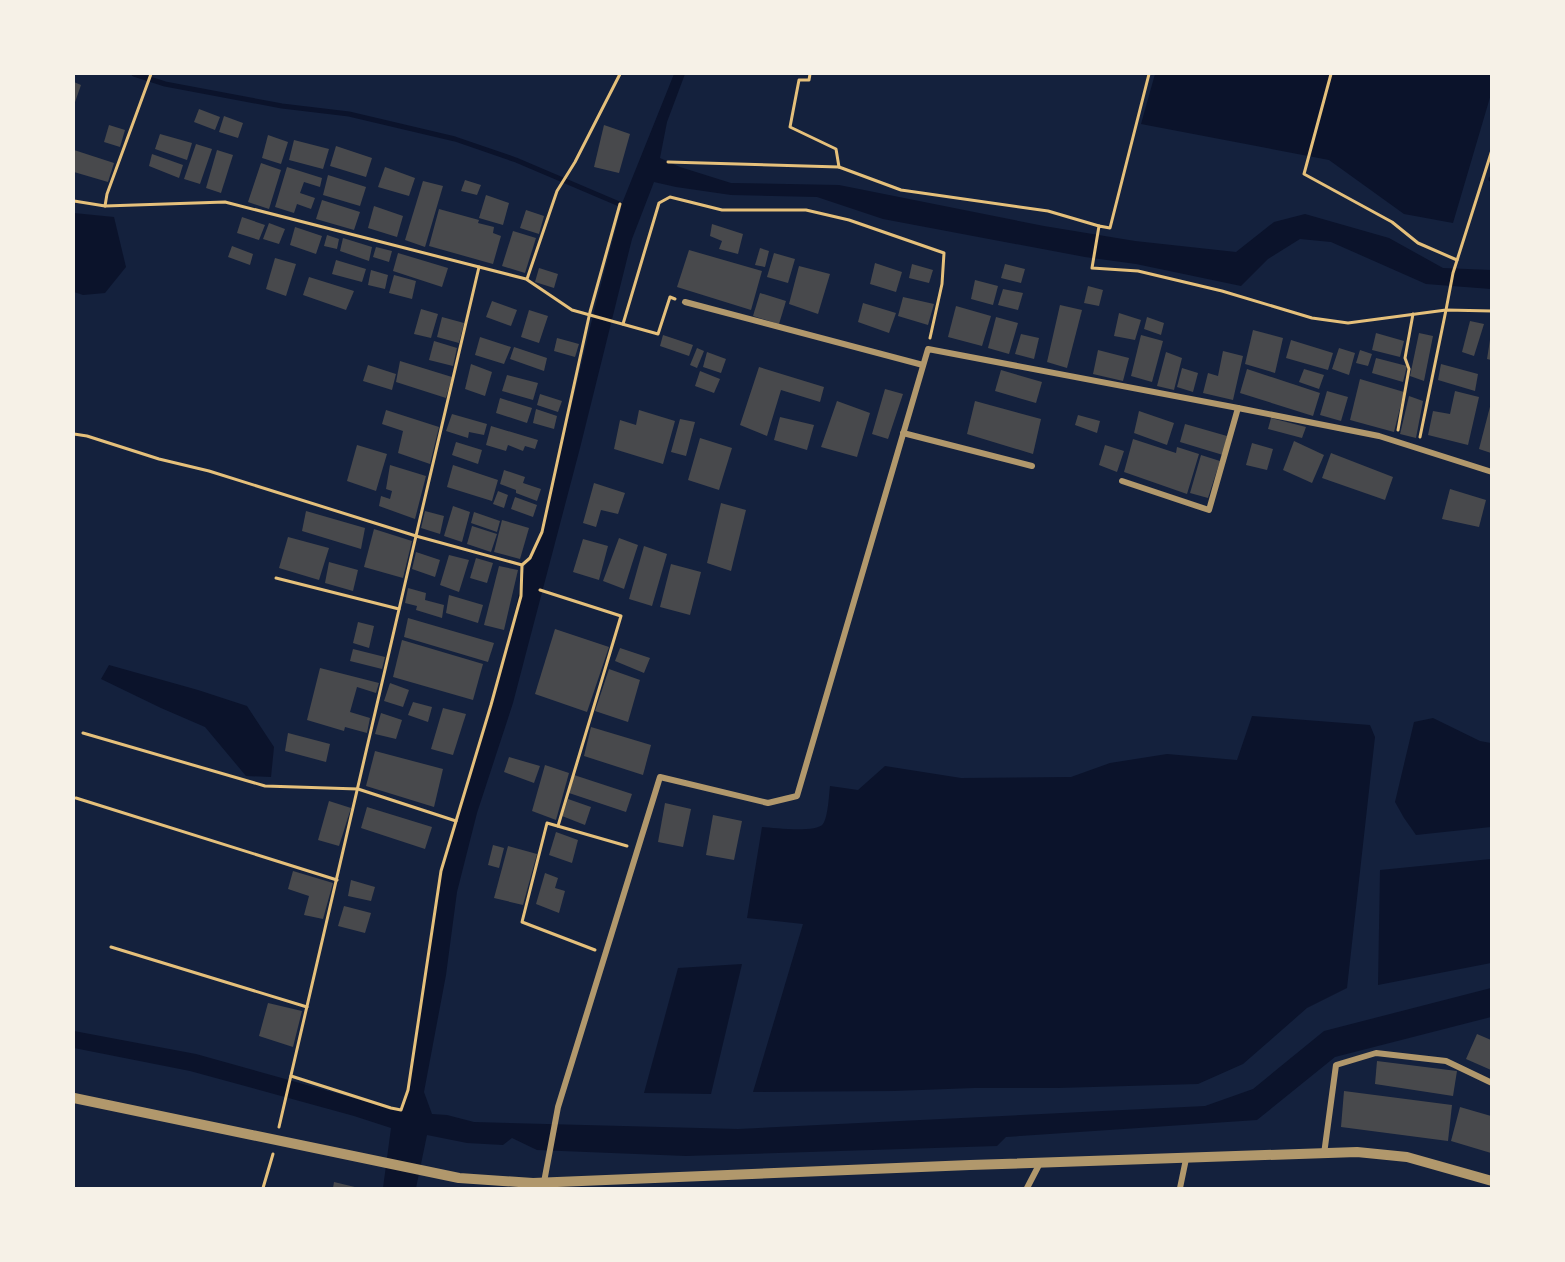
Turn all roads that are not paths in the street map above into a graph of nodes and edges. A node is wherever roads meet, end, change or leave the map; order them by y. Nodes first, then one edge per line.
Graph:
1 (685, 302) road end
2 (923, 365) junction
3 (1238, 408) junction
4 (903, 434) junction
5 (1032, 465) dead end
6 (1491, 472) edge
7 (1122, 481) dead end
8 (1491, 1083) edge
9 (74, 1098) edge
10 (1324, 1154) junction
11 (1186, 1159) junction
12 (1040, 1163) junction
13 (544, 1182) junction
14 (1491, 1182) edge
15 (1027, 1188) edge
16 (1180, 1188) edge

1 - 2 street
2 - 3 street
2 - 4 street
3 - 6 street
3 - 7 street
4 - 5 street
4 - 13 street
8 - 10 street
9 - 13 street
10 - 11 street
10 - 14 street
11 - 12 street
11 - 16 street
12 - 13 street
12 - 15 street

